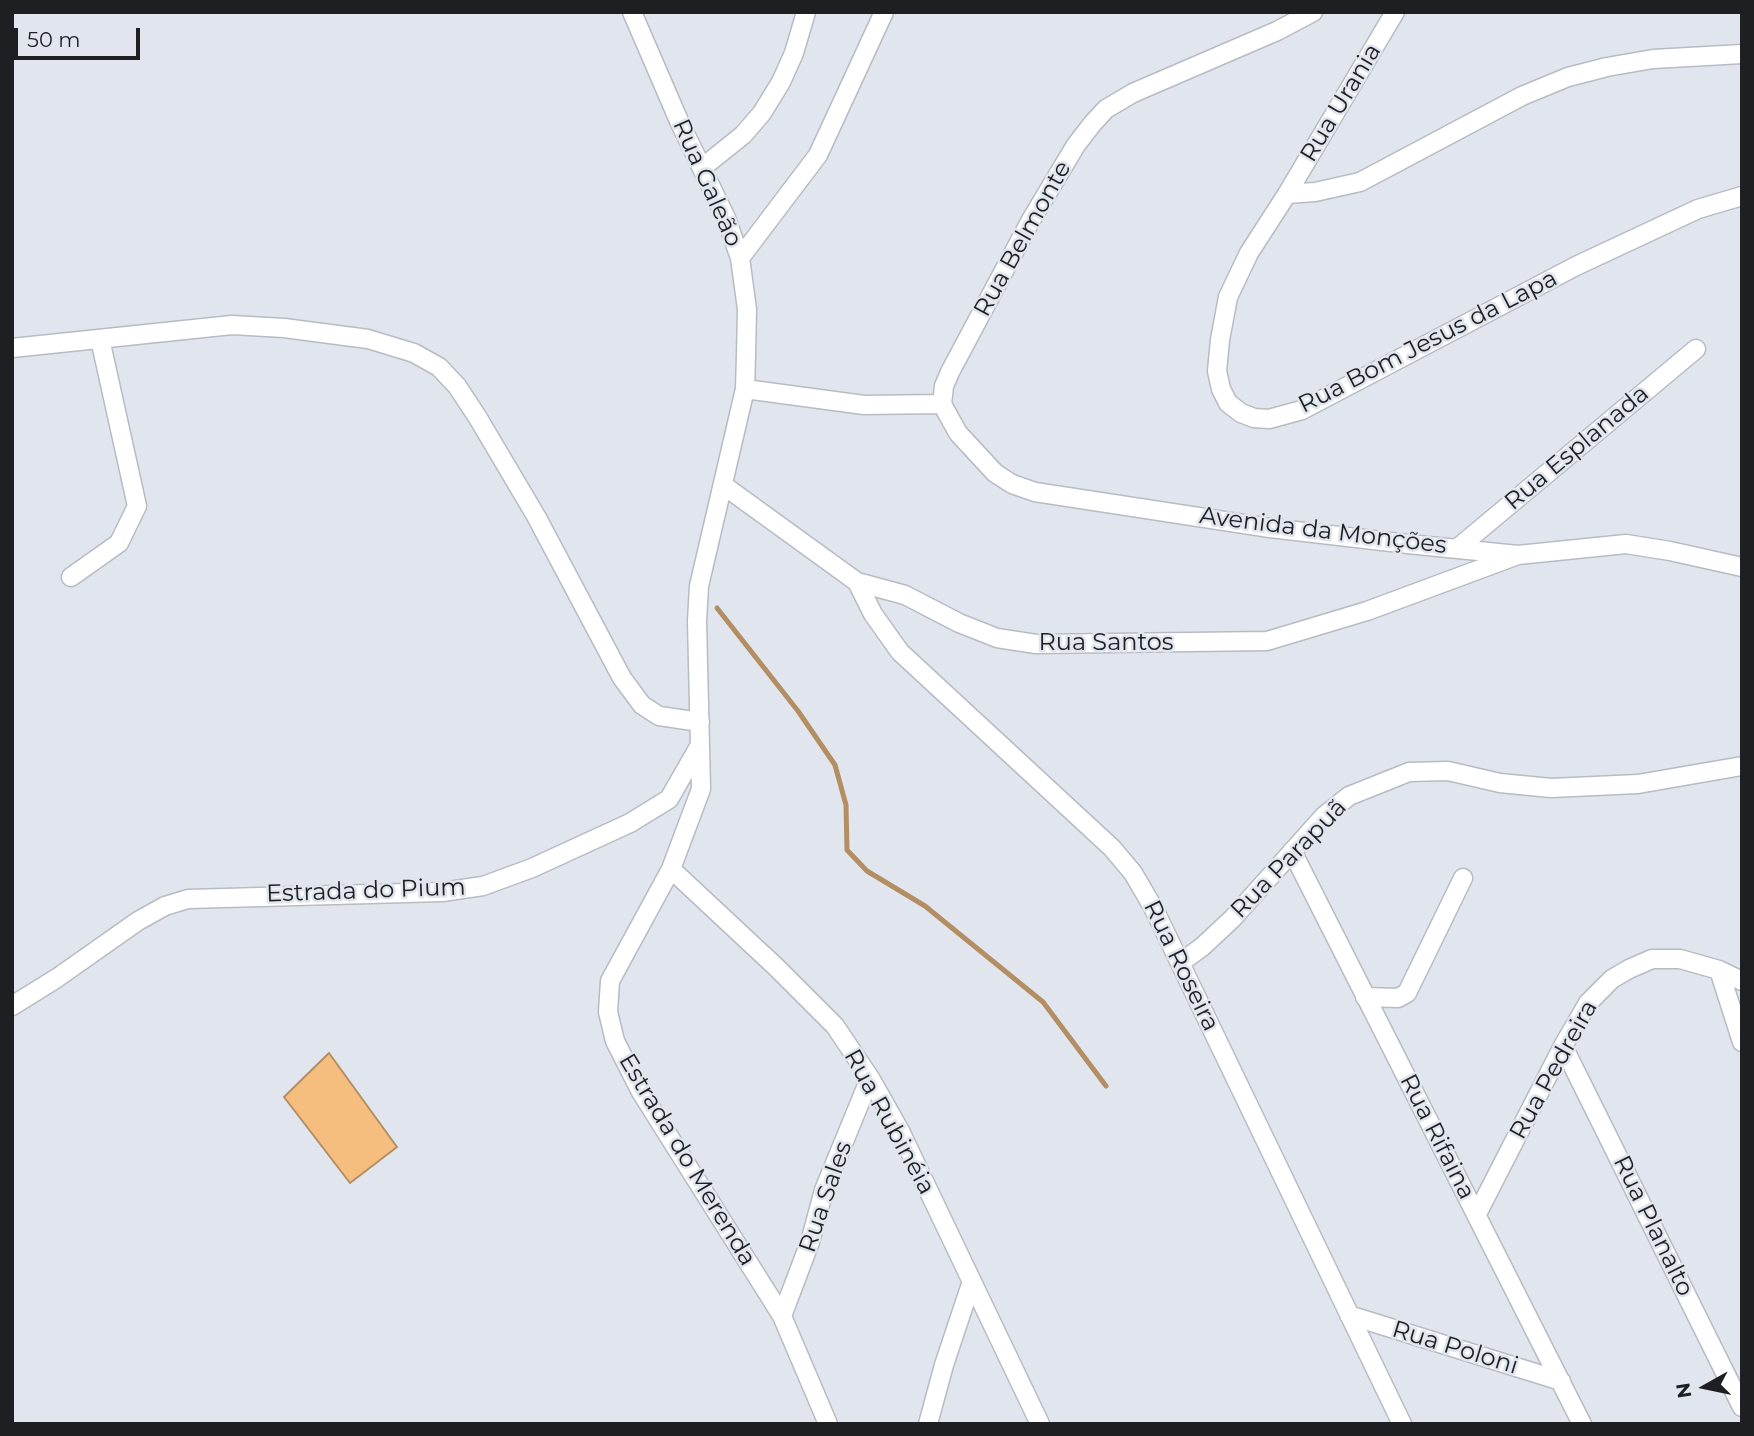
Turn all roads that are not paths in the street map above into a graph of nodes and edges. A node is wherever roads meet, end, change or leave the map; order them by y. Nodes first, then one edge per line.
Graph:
1 (632, 12) edge
2 (806, 12) edge
3 (884, 12) edge
4 (1314, 12) edge
5 (1395, 12) edge
6 (1742, 54) edge
7 (703, 167) junction
8 (1287, 194) junction
9 (1742, 196) edge
10 (740, 258) junction
11 (100, 339) junction
12 (12, 348) edge
13 (1696, 349) dead end
14 (745, 389) junction
15 (942, 404) junction
16 (723, 485) junction
17 (1459, 547) junction
18 (1518, 555) junction
19 (1742, 567) edge
20 (71, 577) dead end
21 (857, 582) junction
22 (700, 722) junction
23 (700, 745) junction
24 (1742, 766) edge
25 (669, 799) junction
26 (693, 810) junction
27 (1293, 851) junction
28 (671, 869) junction
29 (1463, 878) dead end
30 (1180, 963) junction
31 (1719, 970) junction
32 (1742, 981) edge
33 (1365, 998) junction
34 (12, 1006) edge
35 (1742, 1042) edge
36 (1563, 1046) junction
37 (870, 1078) junction
38 (1477, 1214) junction
39 (971, 1284) junction
40 (1349, 1315) junction
41 (782, 1316) junction
42 (1561, 1381) junction
43 (1742, 1407) edge
44 (828, 1424) edge
45 (928, 1424) edge
46 (1040, 1424) edge
47 (1402, 1424) edge
48 (1582, 1424) edge

1 - 7 street, Rua Galeão
2 - 7 street
3 - 10 street
4 - 15 street, Rua Belmonte
5 - 8 street, Rua Urania
6 - 8 street
7 - 10 street, Rua Galeão
8 - 9 street, Rua Bom Jesus da Lapa
10 - 14 street, Rua Galeão
11 - 12 street
11 - 20 street
11 - 22 street
13 - 17 street, Rua Esplanada
14 - 15 street
14 - 16 street, Rua Galeão
15 - 17 street, Avenida da Monções
16 - 21 street, Rua Santos
16 - 22 street, Estrada do Merenda
17 - 18 street, Avenida da Monções
18 - 19 street, Avenida da Monções
18 - 21 street, Rua Santos
21 - 30 street, Rua Roseira
22 - 23 street, Estrada do Merenda
23 - 25 street, Estrada do Pium
23 - 26 street, Estrada do Merenda
24 - 27 street, Rua Parapuã
25 - 26 street
25 - 34 street, Estrada do Pium
26 - 28 street, Estrada do Merenda
27 - 30 street, Rua Parapuã
27 - 33 street, Rua Rifaina
28 - 37 street, Rua Rubinéia
28 - 41 street, Estrada do Merenda
29 - 33 street
30 - 40 street, Rua Roseira
31 - 32 street, Rua Pedreira
31 - 35 street
31 - 36 street, Rua Pedreira
33 - 38 street, Rua Rifaina
36 - 38 street, Rua Pedreira
36 - 43 street, Rua Planalto
37 - 39 street, Rua Rubinéia
37 - 41 street, Rua Sales
38 - 42 street, Rua Rifaina
39 - 45 street
39 - 46 street, Rua Rubinéia
40 - 42 street, Rua Poloni
40 - 47 street, Rua Roseira
41 - 44 street, Estrada do Merenda
42 - 48 street, Rua Rifaina

